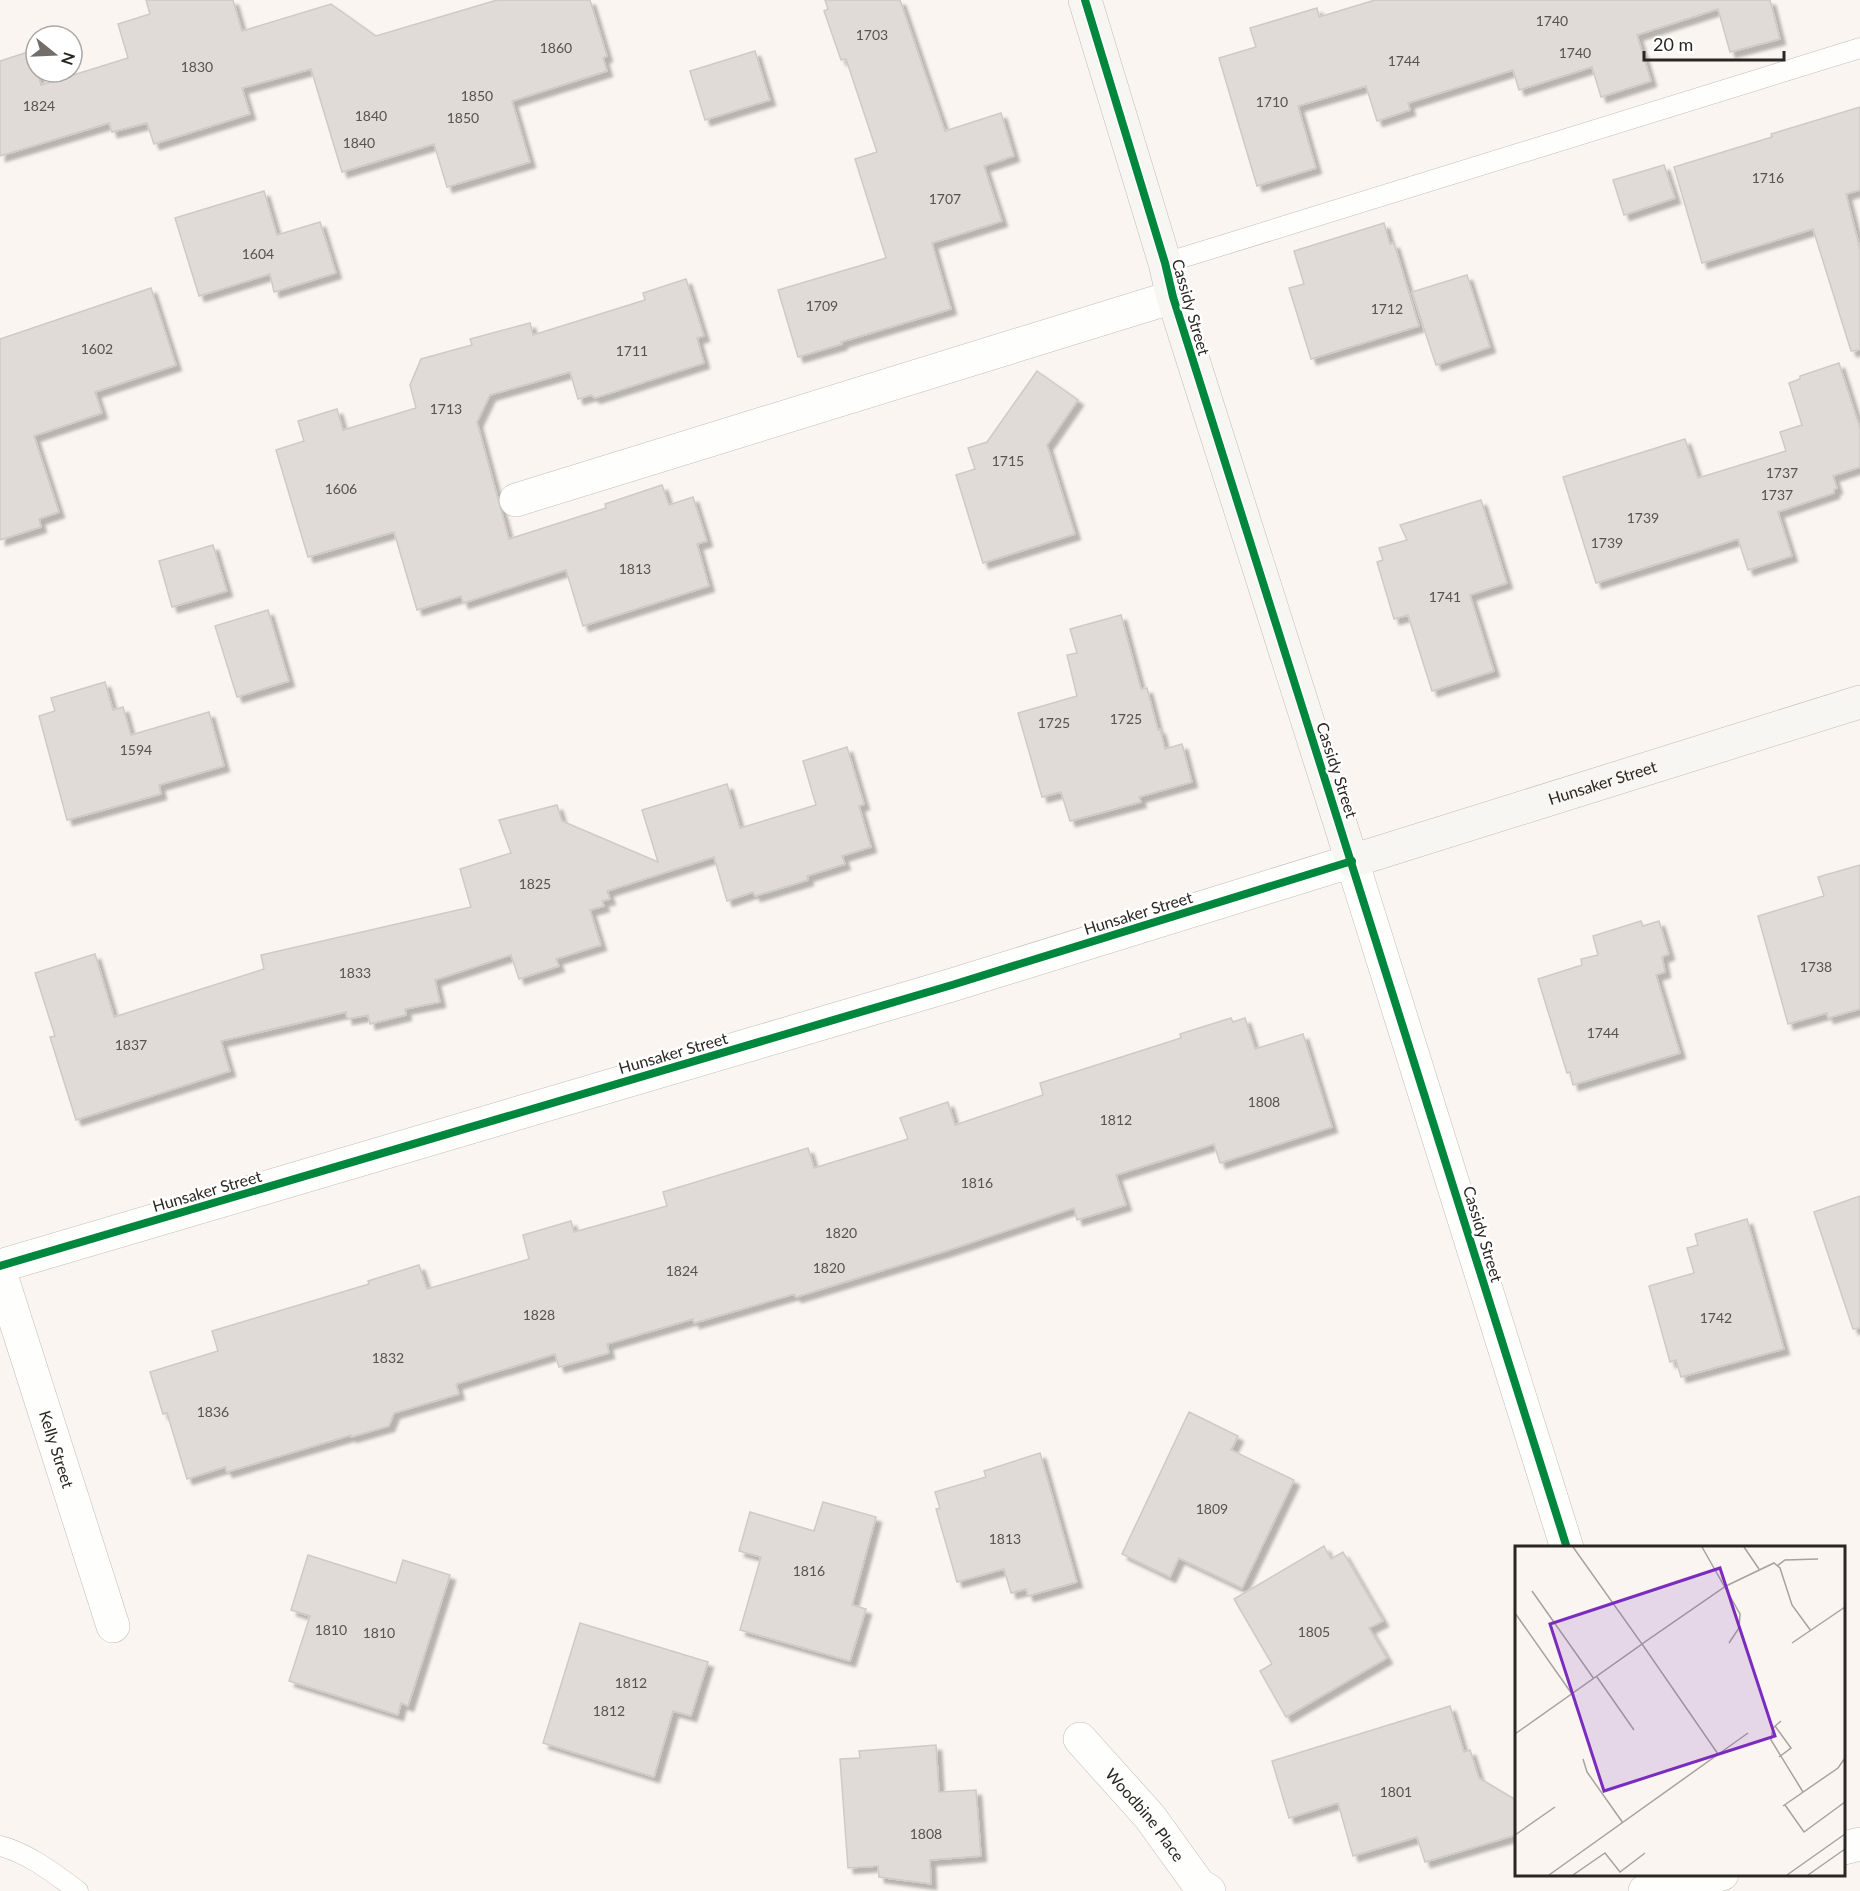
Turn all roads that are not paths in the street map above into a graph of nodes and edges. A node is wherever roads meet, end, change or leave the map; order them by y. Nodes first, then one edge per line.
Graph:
1 (1085, 0) edge
2 (1860, 48) edge
3 (1165, 263) junction
4 (1173, 297) junction
5 (516, 500) dead end
6 (1860, 702) edge
7 (1352, 861) junction
8 (0, 1266) edge
9 (0, 1272) edge
10 (1566, 1546) edge
11 (113, 1626) dead end
12 (1080, 1739) dead end
13 (1860, 1844) edge
14 (0, 1846) edge
15 (1845, 1848) edge
16 (1716, 1876) edge
17 (1655, 1886) edge
18 (78, 1891) edge
19 (1209, 1891) edge

1 - 3 main road, Cassidy Street
2 - 3 lane
3 - 4 main road, Cassidy Street
4 - 5 street
4 - 7 main road, Cassidy Street
6 - 7 main road, Hunsaker Street
7 - 8 street, Hunsaker Street
7 - 10 street, Cassidy Street
9 - 11 street, Kelly Street
12 - 19 street, Woodbine Place
13 - 15 street
14 - 18 lane
16 - 17 street

